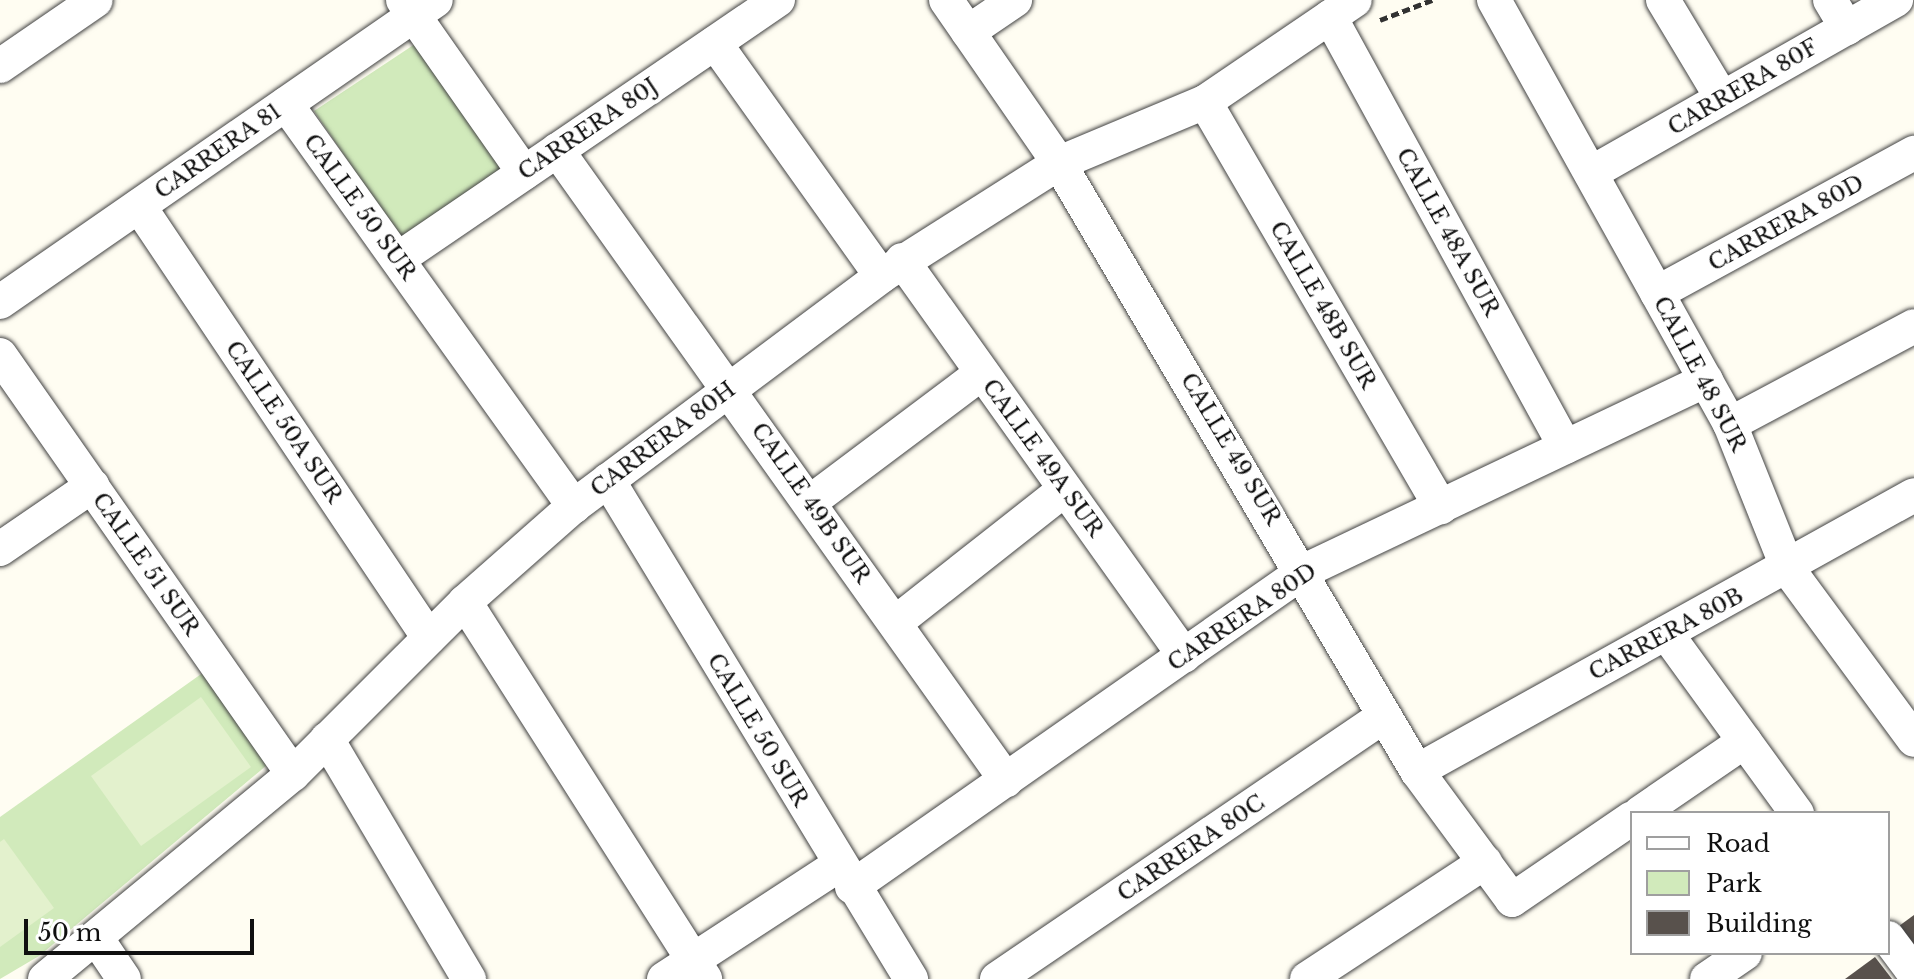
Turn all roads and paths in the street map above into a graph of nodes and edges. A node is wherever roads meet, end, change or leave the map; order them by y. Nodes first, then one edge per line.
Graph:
1 (778, 0) edge
2 (946, 0) edge
3 (1015, 0) edge
4 (1432, 0) edge
5 (1494, 0) edge
6 (1663, 0) edge
7 (1896, 0) edge
8 (417, 5) edge
9 (76, 6) edge
10 (1838, 14) edge
11 (1342, 17) edge
12 (968, 32) junction
13 (715, 43) junction
14 (0, 66) edge
15 (1722, 98) junction
16 (1205, 102) junction
17 (286, 104) junction
18 (557, 150) junction
19 (1914, 153) edge
20 (1059, 163) junction
21 (524, 173) junction
22 (1591, 173) junction
23 (139, 206) junction
24 (398, 259) junction
25 (891, 268) junction
26 (1657, 293) junction
27 (0, 302) edge
28 (1914, 326) edge
29 (0, 355) edge
30 (982, 373) junction
31 (1706, 380) junction
32 (731, 389) junction
33 (1730, 424) junction
34 (1565, 447) junction
35 (608, 480) junction
36 (92, 486) junction
37 (1065, 489) junction
38 (1914, 496) edge
39 (810, 502) junction
40 (574, 506) junction
41 (1441, 507) junction
42 (0, 549) edge
43 (1788, 569) junction
44 (1304, 571) junction
45 (465, 602) junction
46 (895, 623) junction
47 (1666, 633) junction
48 (429, 638) junction
49 (1184, 656) junction
50 (1384, 716) junction
51 (327, 739) junction
52 (1914, 740) edge
53 (1745, 741) junction
54 (1417, 771) junction
55 (293, 774) junction
56 (1006, 780) junction
57 (1643, 811) edge
58 (1796, 811) edge
59 (1630, 819) edge
60 (1485, 862) junction
61 (845, 876) junction
62 (97, 939) junction
63 (1890, 941) edge
64 (1742, 955) edge
65 (699, 969) edge
66 (1914, 973) edge
67 (45, 979) edge
68 (124, 979) edge
69 (469, 979) edge
70 (664, 979) edge
71 (911, 979) edge
72 (997, 979) edge
73 (1307, 979) edge
74 (1707, 979) edge

1 - 13 street, CARRERA 80J
2 - 12 street, CALLE 49 SUR
3 - 12 street
4 - 11 path
5 - 22 street, CALLE 48 SUR
6 - 15 street
7 - 10 street, CARRERA 80F
8 - 17 street, CARRERA 81
8 - 21 street
9 - 14 street
10 - 15 street, CARRERA 80F
11 - 16 street, CARRERA 80H
11 - 34 street, CALLE 48A SUR
12 - 20 street, CALLE 49 SUR
13 - 18 street, CARRERA 80J
13 - 25 street, CALLE 49A SUR
15 - 22 street, CARRERA 80F
16 - 20 street, CARRERA 80H
16 - 41 street, CALLE 48B SUR
17 - 23 street, CARRERA 81
17 - 24 street, CALLE 50 SUR
18 - 21 street, CARRERA 80J
18 - 32 street, CALLE 49B SUR
19 - 26 street, CARRERA 80D
20 - 25 street, CARRERA 80H
20 - 44 street, CALLE 49 SUR
21 - 24 street, CARRERA 80J
22 - 26 street, CALLE 48 SUR
23 - 27 street, CARRERA 81
23 - 48 street, CALLE 50A SUR
24 - 40 street, CALLE 50 SUR
25 - 30 street, CALLE 49A SUR
25 - 32 street, CARRERA 80H
26 - 31 street, CALLE 48 SUR
28 - 33 street
29 - 36 street, CALLE 51 SUR
30 - 37 street, CALLE 49A SUR
30 - 39 street
31 - 33 street, CALLE 48 SUR
31 - 34 street, CARRERA 80D
32 - 35 street, CARRERA 80H
32 - 39 street, CALLE 49B SUR
33 - 43 street, CALLE 48 SUR
34 - 41 street, CARRERA 80D
35 - 40 street, CARRERA 80H
35 - 61 street, CALLE 50 SUR
36 - 42 street
36 - 55 street, CALLE 51 SUR
37 - 46 street
37 - 49 street, CALLE 49A SUR
38 - 43 street, CARRERA 80B
39 - 46 street, CALLE 49B SUR
40 - 45 street, CARRERA 80H
41 - 44 street, CARRERA 80D
43 - 47 street, CARRERA 80B
43 - 52 street, CALLE 48 SUR
44 - 49 street, CARRERA 80D
44 - 50 street, CALLE 49 SUR
45 - 48 street, CARRERA 80H
45 - 65 street
46 - 56 street, CALLE 49B SUR
47 - 53 street
47 - 54 street, CARRERA 80B
48 - 51 street, CARRERA 80H
49 - 56 street, CARRERA 80D
50 - 54 street, CALLE 49 SUR
50 - 72 street, CARRERA 80C
51 - 55 street, CARRERA 80H
51 - 69 street
53 - 57 street
53 - 58 street
54 - 60 street, CALLE 49 SUR
55 - 62 street, CARRERA 80H
56 - 61 street, CARRERA 80D
59 - 60 street, CALLE 49 SUR
60 - 73 street
61 - 65 street, CARRERA 80D
61 - 71 street, CALLE 50 SUR
62 - 67 street, CARRERA 80H
62 - 68 street
63 - 66 street
64 - 74 street
65 - 70 street, CARRERA 80D

